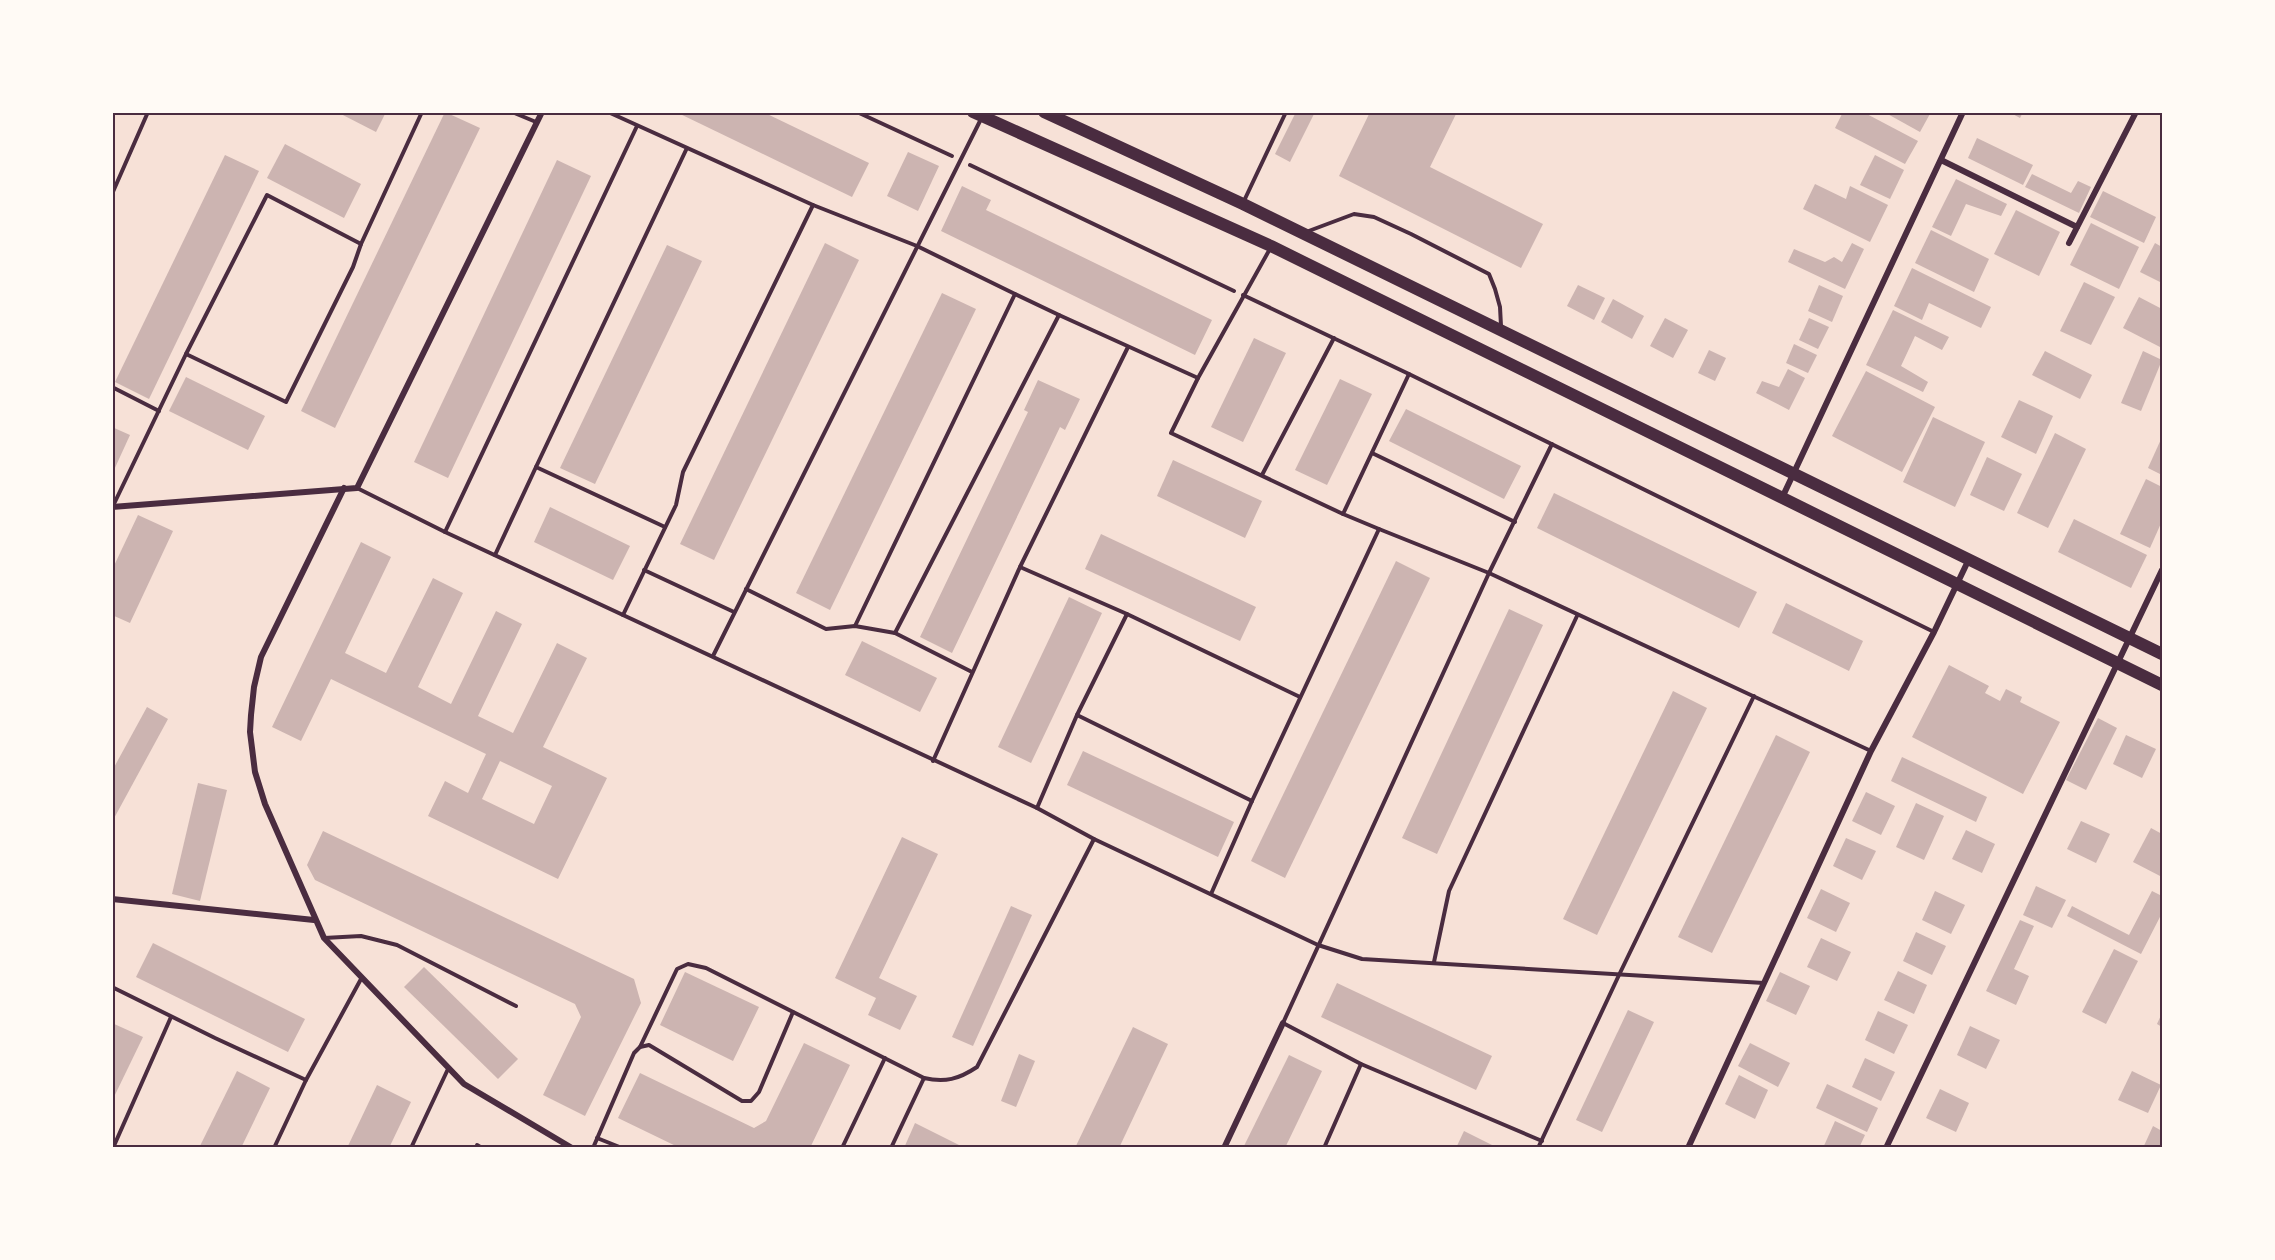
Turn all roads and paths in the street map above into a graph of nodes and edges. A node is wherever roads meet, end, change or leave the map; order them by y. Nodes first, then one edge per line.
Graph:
1 (148, 112) edge
2 (422, 112) edge
3 (512, 112) edge
4 (542, 112) edge
5 (608, 112) edge
6 (857, 112) edge
7 (1044, 112) edge
8 (1286, 112) edge
9 (1963, 112) edge
10 (2136, 112) edge
11 (980, 114) edge
12 (536, 122) junction
13 (637, 126) junction
14 (686, 150) junction
15 (960, 160) junction
16 (1941, 160) junction
17 (112, 194) edge
18 (1243, 204) junction
19 (813, 205) junction
20 (2077, 227) junction
21 (1303, 233) junction
22 (2069, 243) dead end
23 (361, 244) junction
24 (917, 246) junction
25 (1271, 246) junction
26 (1014, 294) junction
27 (1243, 295) junction
28 (1059, 315) junction
29 (1501, 330) junction
30 (1334, 338) junction
31 (1128, 347) junction
32 (186, 354) junction
33 (1409, 374) junction
34 (1198, 378) junction
35 (112, 387) edge
36 (159, 411) junction
37 (1552, 444) junction
38 (1372, 453) junction
39 (536, 467) junction
40 (1794, 473) junction
41 (1262, 475) junction
42 (344, 488) junction
43 (357, 488) junction
44 (1782, 498) junction
45 (113, 508) edge
46 (1343, 514) junction
47 (1515, 522) junction
48 (665, 527) junction
49 (1379, 529) junction
50 (446, 532) junction
51 (495, 555) junction
52 (1969, 559) junction
53 (1020, 567) junction
54 (644, 570) junction
55 (2163, 570) edge
56 (1490, 573) junction
57 (1957, 584) junction
58 (746, 589) junction
59 (734, 612) junction
60 (1127, 614) junction
61 (623, 615) junction
62 (1577, 616) junction
63 (855, 626) junction
64 (1934, 632) junction
65 (895, 633) junction
66 (2129, 638) junction
67 (2163, 654) edge
68 (713, 656) junction
69 (2117, 663) junction
70 (972, 672) junction
71 (2163, 685) edge
72 (1754, 696) junction
73 (1300, 697) junction
74 (1077, 715) junction
75 (1871, 751) junction
76 (933, 761) junction
77 (1252, 801) junction
78 (1037, 808) junction
79 (1094, 838) junction
80 (1212, 894) junction
81 (112, 898) edge
82 (314, 920) junction
83 (324, 938) junction
84 (1318, 945) junction
85 (1434, 962) junction
86 (1619, 975) junction
87 (361, 979) junction
88 (1765, 983) junction
89 (112, 987) edge
90 (516, 1006) dead end
91 (793, 1012) junction
92 (171, 1017) junction
93 (1283, 1023) junction
94 (640, 1047) junction
95 (885, 1058) junction
96 (1361, 1064) junction
97 (448, 1069) junction
98 (924, 1078) junction
99 (306, 1080) junction
100 (597, 1138) junction
101 (1542, 1141) junction
102 (477, 1145) dead end
103 (113, 1148) edge
104 (274, 1148) edge
105 (411, 1148) edge
106 (482, 1148) edge
107 (572, 1148) edge
108 (593, 1148) edge
109 (622, 1148) edge
110 (842, 1148) edge
111 (891, 1148) edge
112 (1224, 1148) edge
113 (1324, 1148) edge
114 (1538, 1148) edge
115 (1688, 1148) edge
116 (1886, 1148) edge

1 - 17 lane
2 - 23 lane
3 - 12 lane
4 - 12 street
5 - 13 lane
6 - 15 path
7 - 18 main road
8 - 18 lane
9 - 16 street
10 - 20 street
11 - 15 lane
11 - 25 main road
12 - 43 street
13 - 14 lane
13 - 50 lane
14 - 19 lane
14 - 39 lane
15 - 24 lane
15 - 27 path
16 - 20 street
16 - 40 street
18 - 21 main road
19 - 24 lane
19 - 48 lane
20 - 22 street
21 - 29 main road
21 - 29 lane
23 - 32 lane
23 - 32 lane
24 - 26 lane
24 - 58 lane
25 - 27 lane
25 - 44 main road
26 - 28 lane
26 - 63 lane
27 - 30 lane
27 - 34 lane
28 - 31 lane
28 - 65 lane
29 - 40 main road
30 - 33 lane
30 - 41 lane
31 - 34 lane
31 - 53 lane
32 - 36 lane
33 - 37 lane
33 - 38 lane
34 - 41 lane
35 - 36 lane
36 - 45 lane
37 - 47 lane
37 - 64 lane
38 - 46 lane
38 - 47 lane
39 - 48 lane
39 - 51 lane
40 - 44 street
40 - 52 main road
41 - 46 lane
42 - 43 street
42 - 45 street
42 - 82 street
43 - 50 lane
44 - 57 main road
46 - 49 lane
47 - 56 lane
48 - 54 lane
49 - 56 lane
49 - 73 lane
50 - 51 lane
51 - 61 lane
52 - 57 street
52 - 66 main road
53 - 60 lane
53 - 70 lane
54 - 59 lane
54 - 61 lane
55 - 66 street
56 - 62 lane
56 - 84 lane
57 - 64 street
57 - 69 main road
58 - 59 lane
58 - 63 lane
59 - 68 lane
60 - 73 lane
60 - 74 lane
61 - 68 lane
62 - 72 lane
62 - 85 lane
63 - 65 lane
64 - 75 street
65 - 70 lane
66 - 67 main road
66 - 69 street
68 - 76 lane
69 - 71 main road
69 - 116 street
70 - 76 lane
72 - 75 lane
72 - 86 lane
73 - 77 lane
74 - 77 lane
74 - 78 lane
75 - 88 street
76 - 78 lane
77 - 80 lane
78 - 79 lane
79 - 80 lane
79 - 98 lane
80 - 84 lane
81 - 82 street
82 - 83 street
83 - 87 street
83 - 90 lane
84 - 85 lane
84 - 93 lane
85 - 86 lane
86 - 88 lane
86 - 101 lane
87 - 97 street
87 - 99 lane
88 - 115 street
89 - 92 lane
91 - 94 lane
91 - 94 lane
91 - 95 lane
92 - 99 lane
92 - 103 lane
93 - 96 lane
93 - 112 street
94 - 100 lane
95 - 98 lane
95 - 110 lane
96 - 101 lane
96 - 113 lane
97 - 105 lane
97 - 107 street
98 - 111 lane
99 - 104 lane
100 - 108 lane
100 - 109 lane
101 - 114 lane
102 - 106 lane

